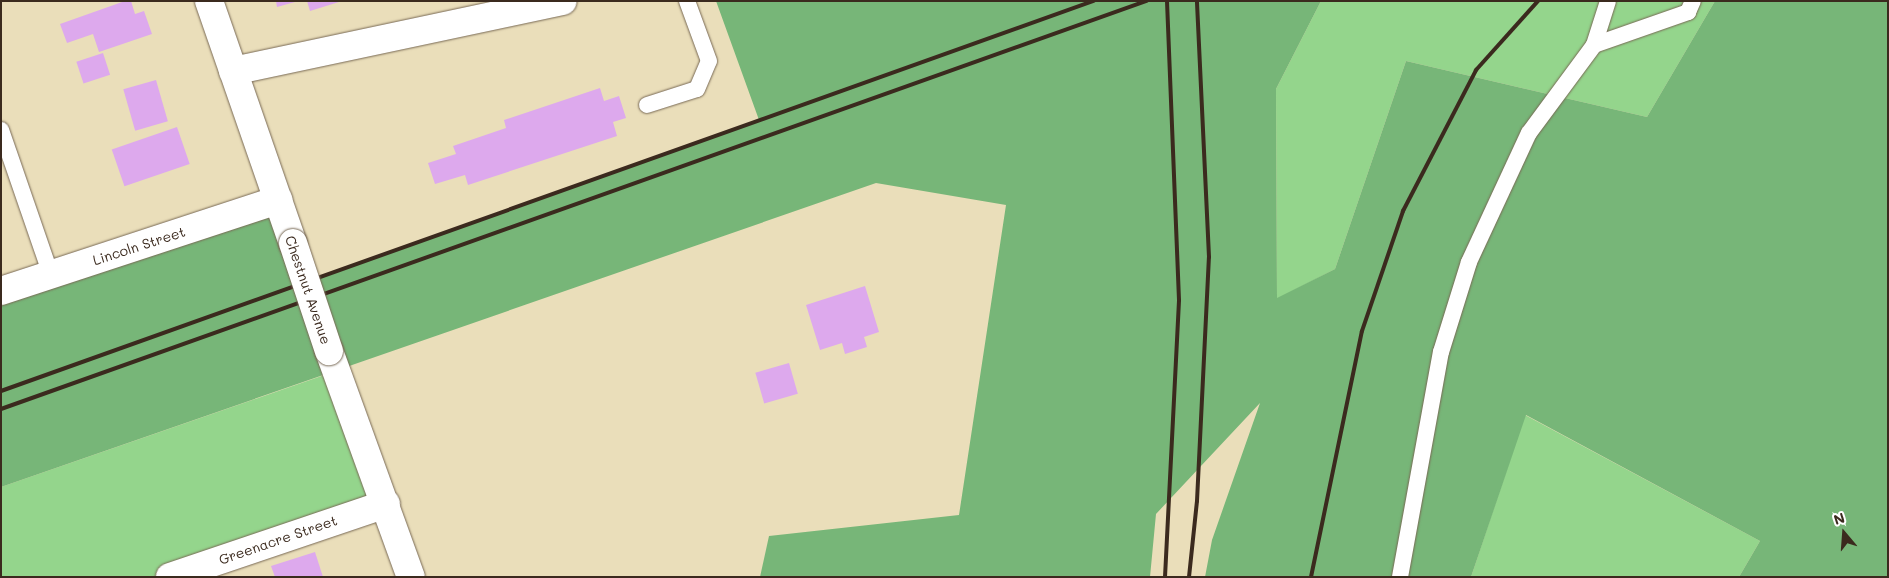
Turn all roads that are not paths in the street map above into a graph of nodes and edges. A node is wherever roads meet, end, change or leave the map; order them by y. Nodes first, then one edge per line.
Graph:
1 (209, 1) edge
2 (563, 1) edge
3 (687, 1) edge
4 (1608, 1) edge
5 (1693, 1) edge
6 (1594, 45) junction
7 (233, 71) junction
8 (647, 105) dead end
9 (1, 130) edge
10 (278, 200) junction
11 (51, 275) junction
12 (1, 291) edge
13 (386, 504) junction
14 (170, 577) edge
15 (411, 577) edge
16 (1400, 577) edge

1 - 7 street, Chestnut Avenue
2 - 7 street
3 - 8 lane
4 - 6 lane
5 - 6 lane
6 - 16 lane
7 - 10 street, Chestnut Avenue
9 - 11 lane
10 - 11 street, Lincoln Street
10 - 13 street, Chestnut Avenue, bridge
11 - 12 street, Lincoln Street
13 - 14 street, Greenacre Street
13 - 15 street, Chestnut Avenue

